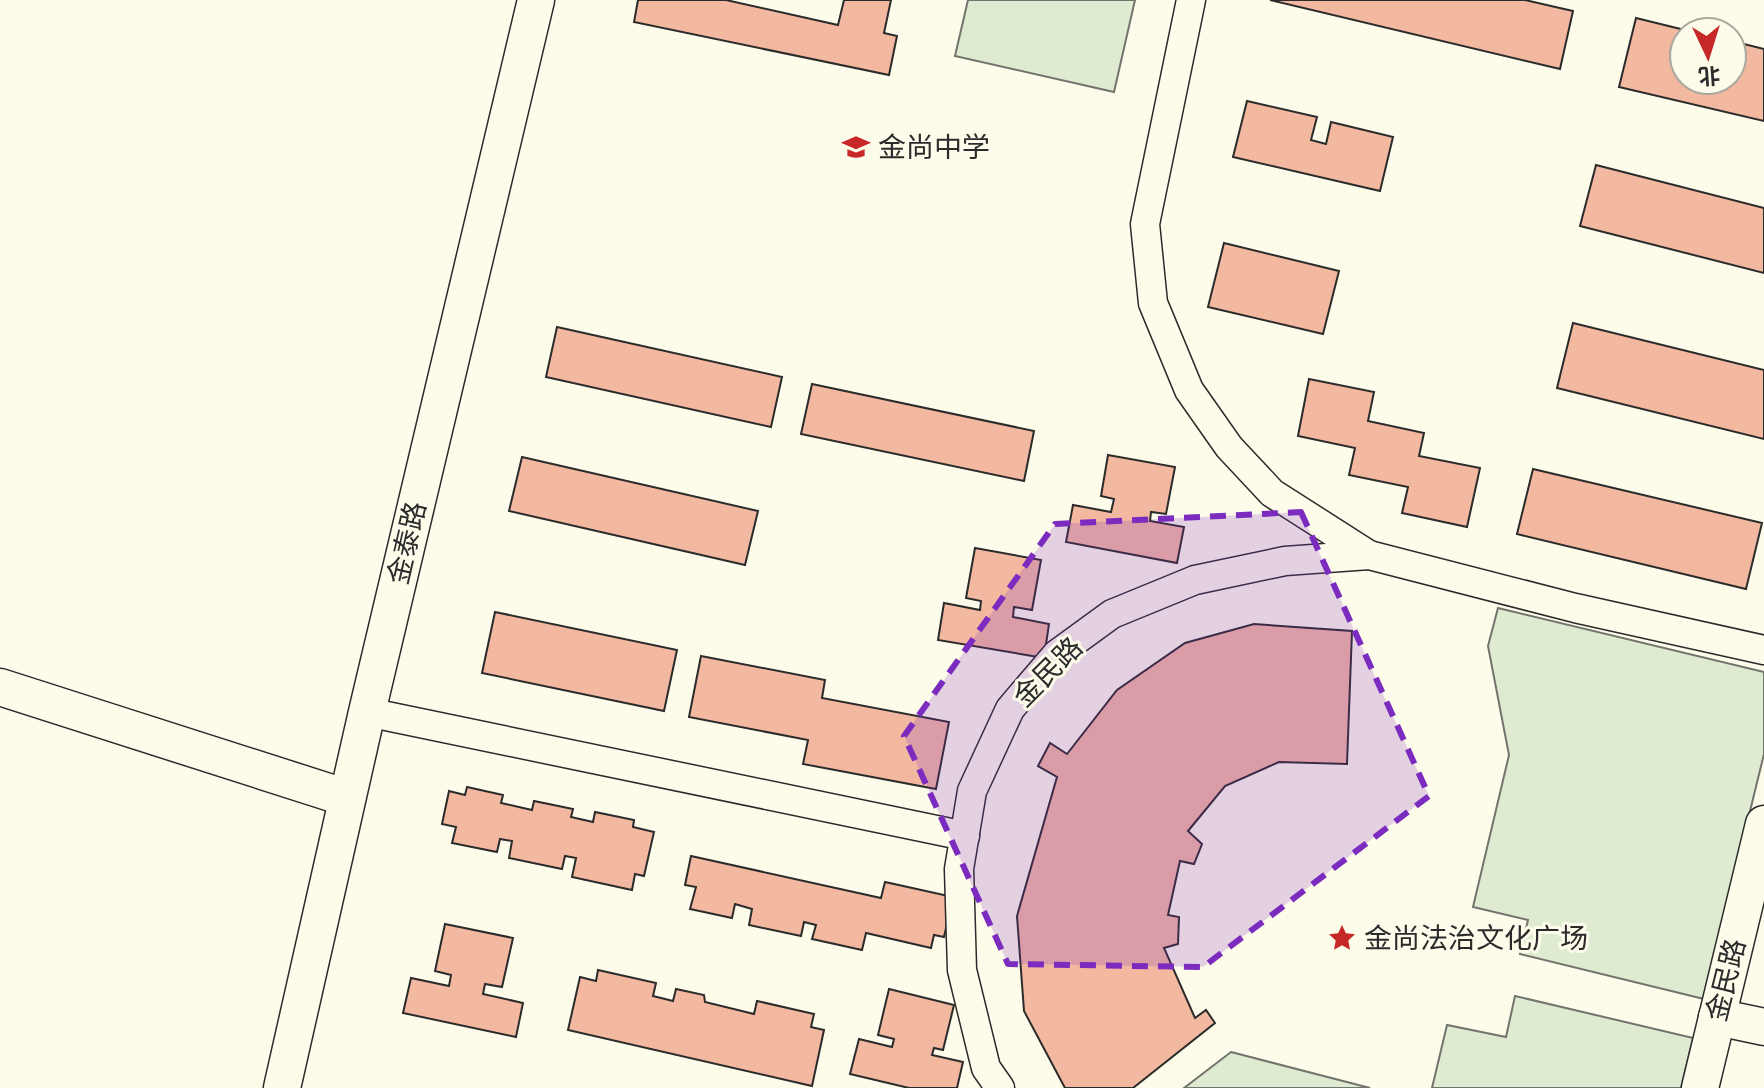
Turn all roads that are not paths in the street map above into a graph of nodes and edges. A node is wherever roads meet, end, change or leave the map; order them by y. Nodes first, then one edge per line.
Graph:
1 (536, 0) edge
2 (1191, 0) edge
3 (1369, 555) junction
4 (1764, 650) edge
5 (0, 687) edge
6 (367, 712) junction
7 (347, 798) junction
8 (1764, 824) edge
9 (965, 836) junction
10 (1717, 1017) junction
11 (1764, 1027) edge
12 (282, 1088) edge
13 (1000, 1088) edge
14 (1700, 1088) edge

1 - 6 street, 金泰路
2 - 3 street, 金民路
3 - 4 street, 金民路
3 - 9 street, 金民路
5 - 7 street
6 - 7 street, 金泰路
6 - 9 street
7 - 12 street, 金泰路
8 - 10 street, 金民路
9 - 13 street, 金民路
10 - 11 street
10 - 14 street, 金民路

